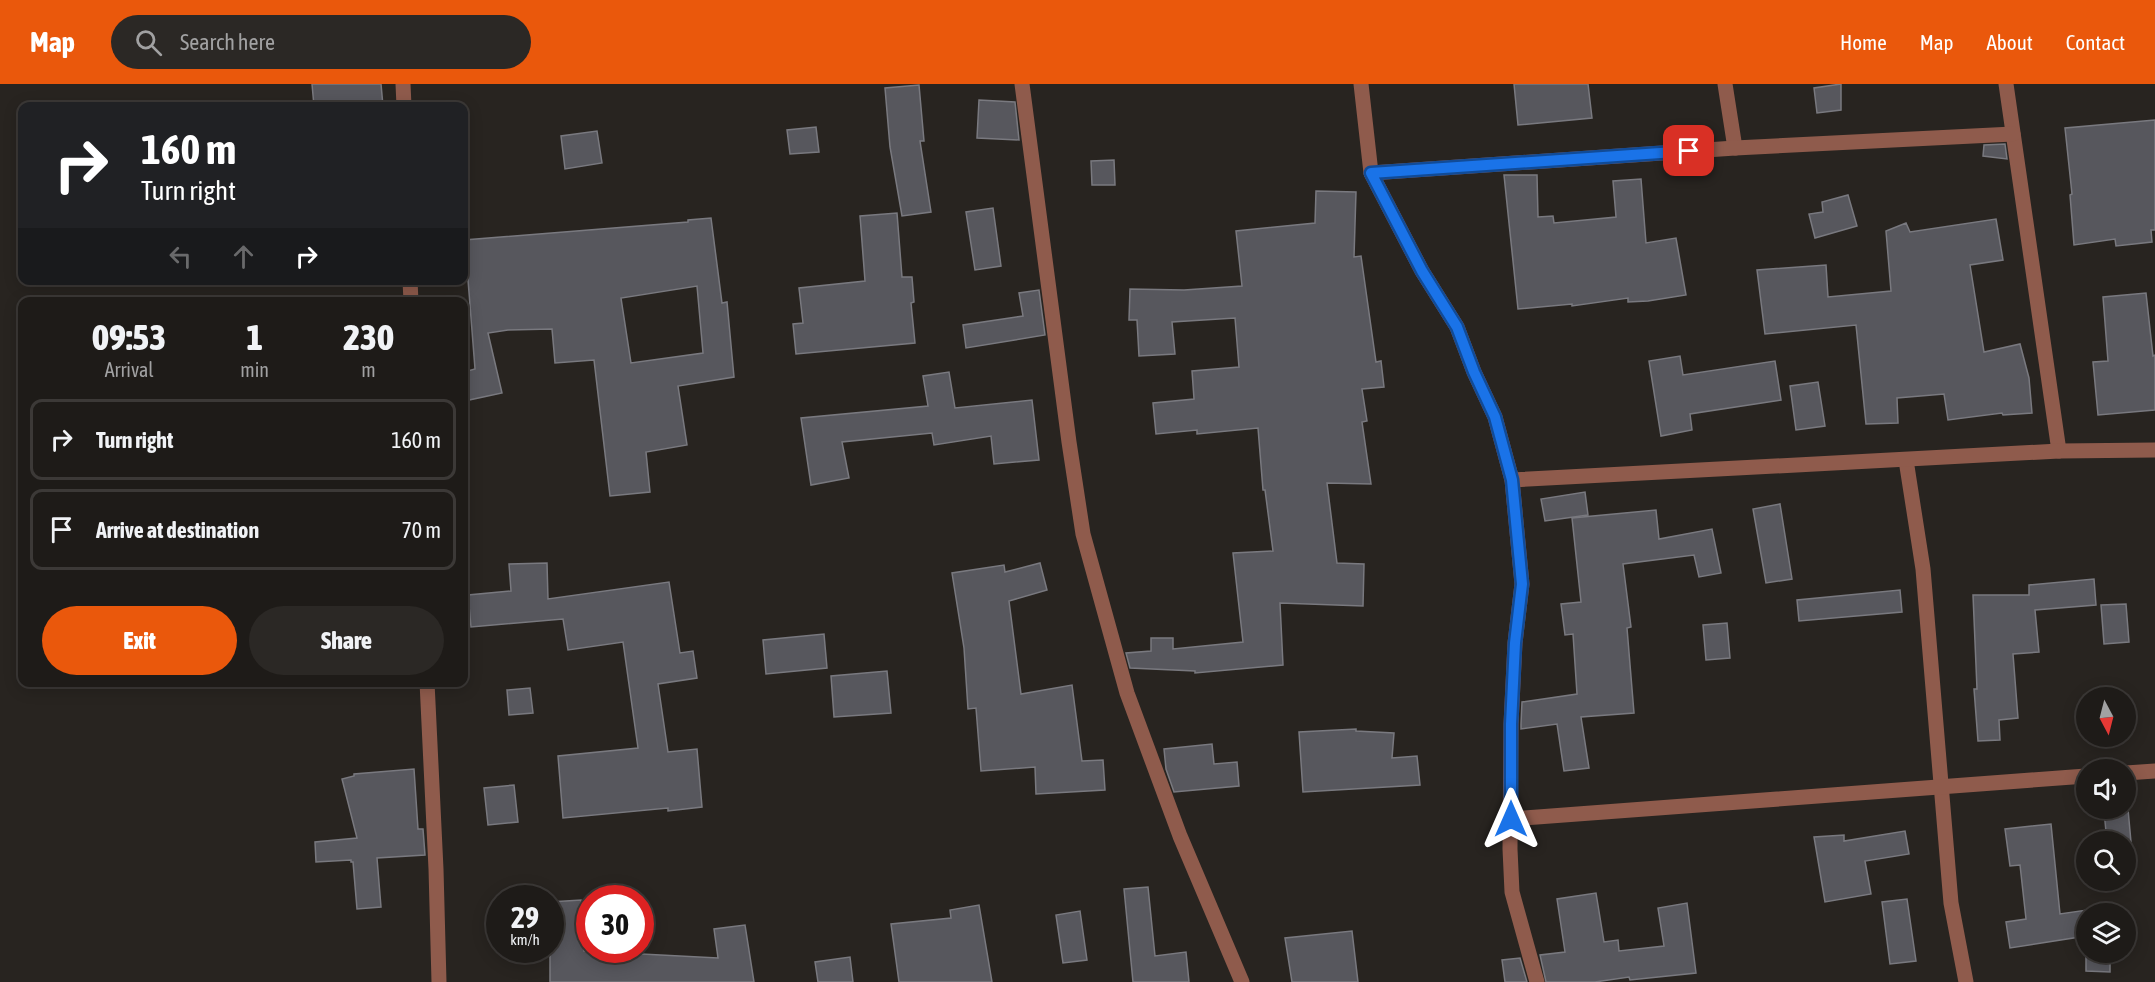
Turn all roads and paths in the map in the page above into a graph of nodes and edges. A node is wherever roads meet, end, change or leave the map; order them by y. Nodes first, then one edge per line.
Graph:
1 (403, 84) edge
2 (1022, 84) edge
3 (1361, 84) edge
4 (1725, 84) edge
5 (2006, 84) edge
6 (404, 102) edge
7 (2013, 134) junction
8 (1735, 148) junction
9 (1371, 173) junction
10 (2155, 450) edge
11 (2059, 451) junction
12 (1906, 460) junction
13 (1512, 480) junction
14 (427, 687) edge
15 (2155, 771) edge
16 (2136, 772) edge
17 (2076, 777) edge
18 (1941, 787) junction
19 (1511, 819) junction
20 (439, 982) edge
21 (1242, 982) edge
22 (1537, 982) edge
23 (1966, 982) edge

1 - 6 street
2 - 21 street
3 - 9 street
4 - 8 street
5 - 7 street
7 - 8 street
7 - 11 street
8 - 9 street
9 - 13 street
10 - 11 street
11 - 12 street
12 - 13 street
12 - 18 street
13 - 19 street
14 - 20 street
15 - 16 street
17 - 18 street
18 - 19 street
18 - 23 street
19 - 22 street

